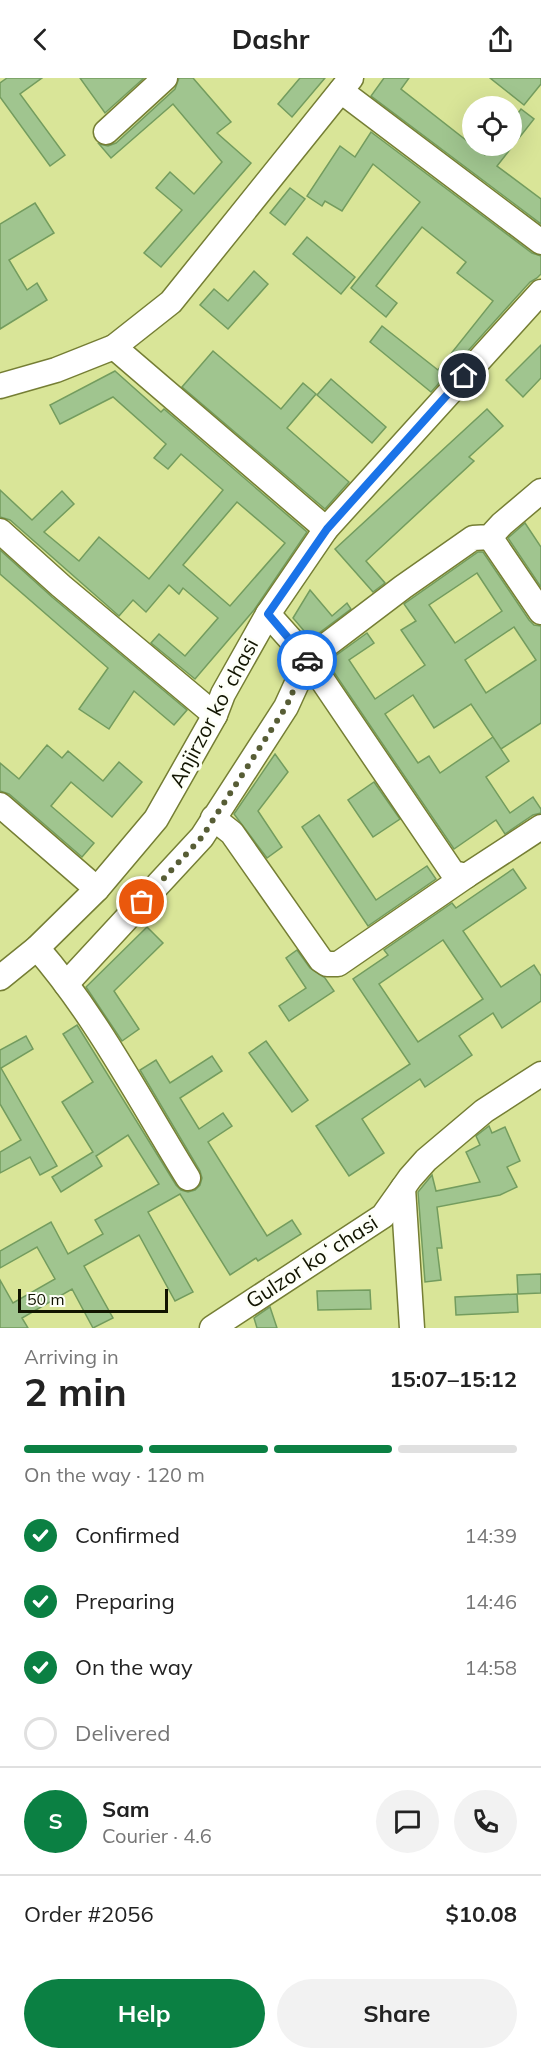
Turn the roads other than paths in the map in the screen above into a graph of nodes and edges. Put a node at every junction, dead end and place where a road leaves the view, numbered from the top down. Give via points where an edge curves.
1 (165, 78) edge
2 (346, 85) edge
3 (106, 132) dead end
4 (541, 242) edge
5 (541, 292) edge
6 (114, 347) junction
7 (0, 386) edge
8 (541, 491) edge
9 (327, 529) junction
10 (0, 531) edge
11 (490, 537) junction
12 (541, 612) edge
13 (268, 614) junction
14 (308, 659) junction
15 (215, 715) junction
16 (0, 805) edge
17 (213, 818) junction
18 (541, 826) edge
19 (466, 876) junction
20 (98, 889) junction
21 (37, 948) junction
22 (0, 978) edge
23 (66, 984) junction
24 (541, 1074) edge
25 (188, 1178) dead end
26 (403, 1188) junction
27 (212, 1328) edge
28 (412, 1328) edge

1 - 3 street
2 - 4 street
2 - 6 street via 171,303
5 - 9 street, Anjirzor koʻchasi
6 - 7 street
6 - 9 street
8 - 11 street
9 - 13 street, Anjirzor koʻchasi
10 - 15 street
11 - 12 street
11 - 14 street via 473,538
13 - 14 street
13 - 15 street, Anjirzor koʻchasi
14 - 17 street via 286,707
14 - 19 street via 453,873
15 - 20 street, Anjirzor koʻchasi via 156,819
16 - 20 street
17 - 19 street via 232,833 327,964 338,964
17 - 23 street via 202,837
18 - 19 street
20 - 21 street, Anjirzor koʻchasi
21 - 22 street, Anjirzor koʻchasi
21 - 23 street
23 - 25 street
24 - 26 street, Gulzor koʻchasi via 484,1111 426,1160
26 - 27 street, Gulzor koʻchasi via 383,1216
26 - 28 street, Gulzor koʻchasi

